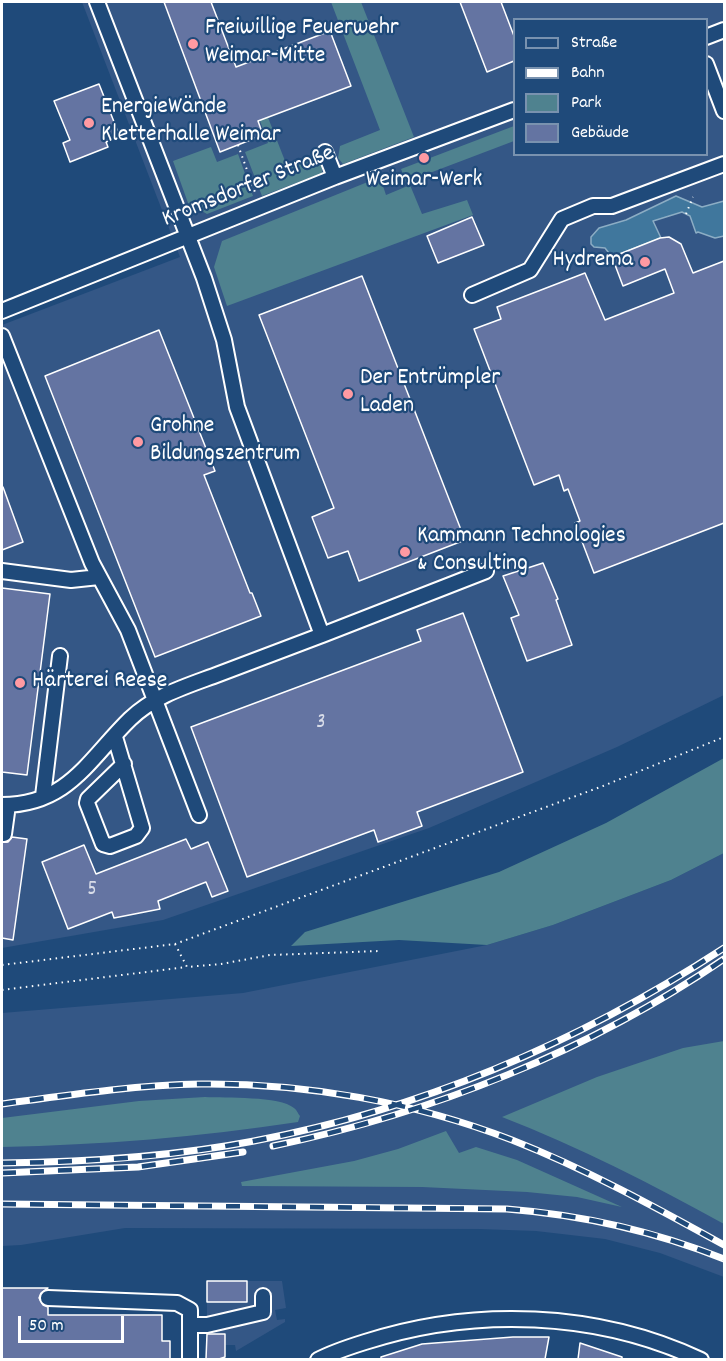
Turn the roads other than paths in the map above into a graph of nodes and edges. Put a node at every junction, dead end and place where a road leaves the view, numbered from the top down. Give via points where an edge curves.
1 (97, 2) edge
2 (724, 30) edge
3 (708, 36) edge
4 (708, 69) edge
5 (513, 110) edge
6 (724, 111) edge
7 (325, 152) dead end
8 (724, 164) edge
9 (335, 177) junction
10 (188, 238) junction
11 (472, 295) dead end
12 (2, 311) edge
13 (2, 336) edge
14 (2, 571) edge
15 (486, 571) dead end
16 (99, 577) junction
17 (322, 635) junction
18 (60, 657) dead end
19 (156, 698) junction
20 (115, 736) junction
21 (124, 764) junction
22 (43, 796) junction
23 (5, 805) edge
24 (199, 815) dead end
25 (4, 834) dead end
26 (263, 1296) dead end
27 (48, 1298) dead end
28 (190, 1324) junction
29 (190, 1359) edge
30 (318, 1359) edge
31 (701, 1359) edge

1 - 10 street
2 - 3 street
4 - 6 street
5 - 9 street, Kromsdorfer Straße
7 - 9 street
8 - 11 street via 612,206 593,206 562,219 530,270
9 - 10 street, Kromsdorfer Straße
10 - 12 street, Kromsdorfer Straße
10 - 17 street via 224,340 237,407
13 - 16 street
14 - 16 street via 71,580
15 - 17 street
16 - 19 street via 128,630
17 - 19 street
18 - 22 street
19 - 20 street
19 - 24 street
20 - 21 street
20 - 22 street via 85,770 60,790
21 - 21 street via 142,828 136,836 106,846 87,803
22 - 23 street
23 - 25 street
26 - 28 street via 263,1312 207,1325
27 - 28 street via 177,1303 190,1310
28 - 29 street
30 - 31 street via 390,1334 484,1319 525,1319 603,1328 639,1336

